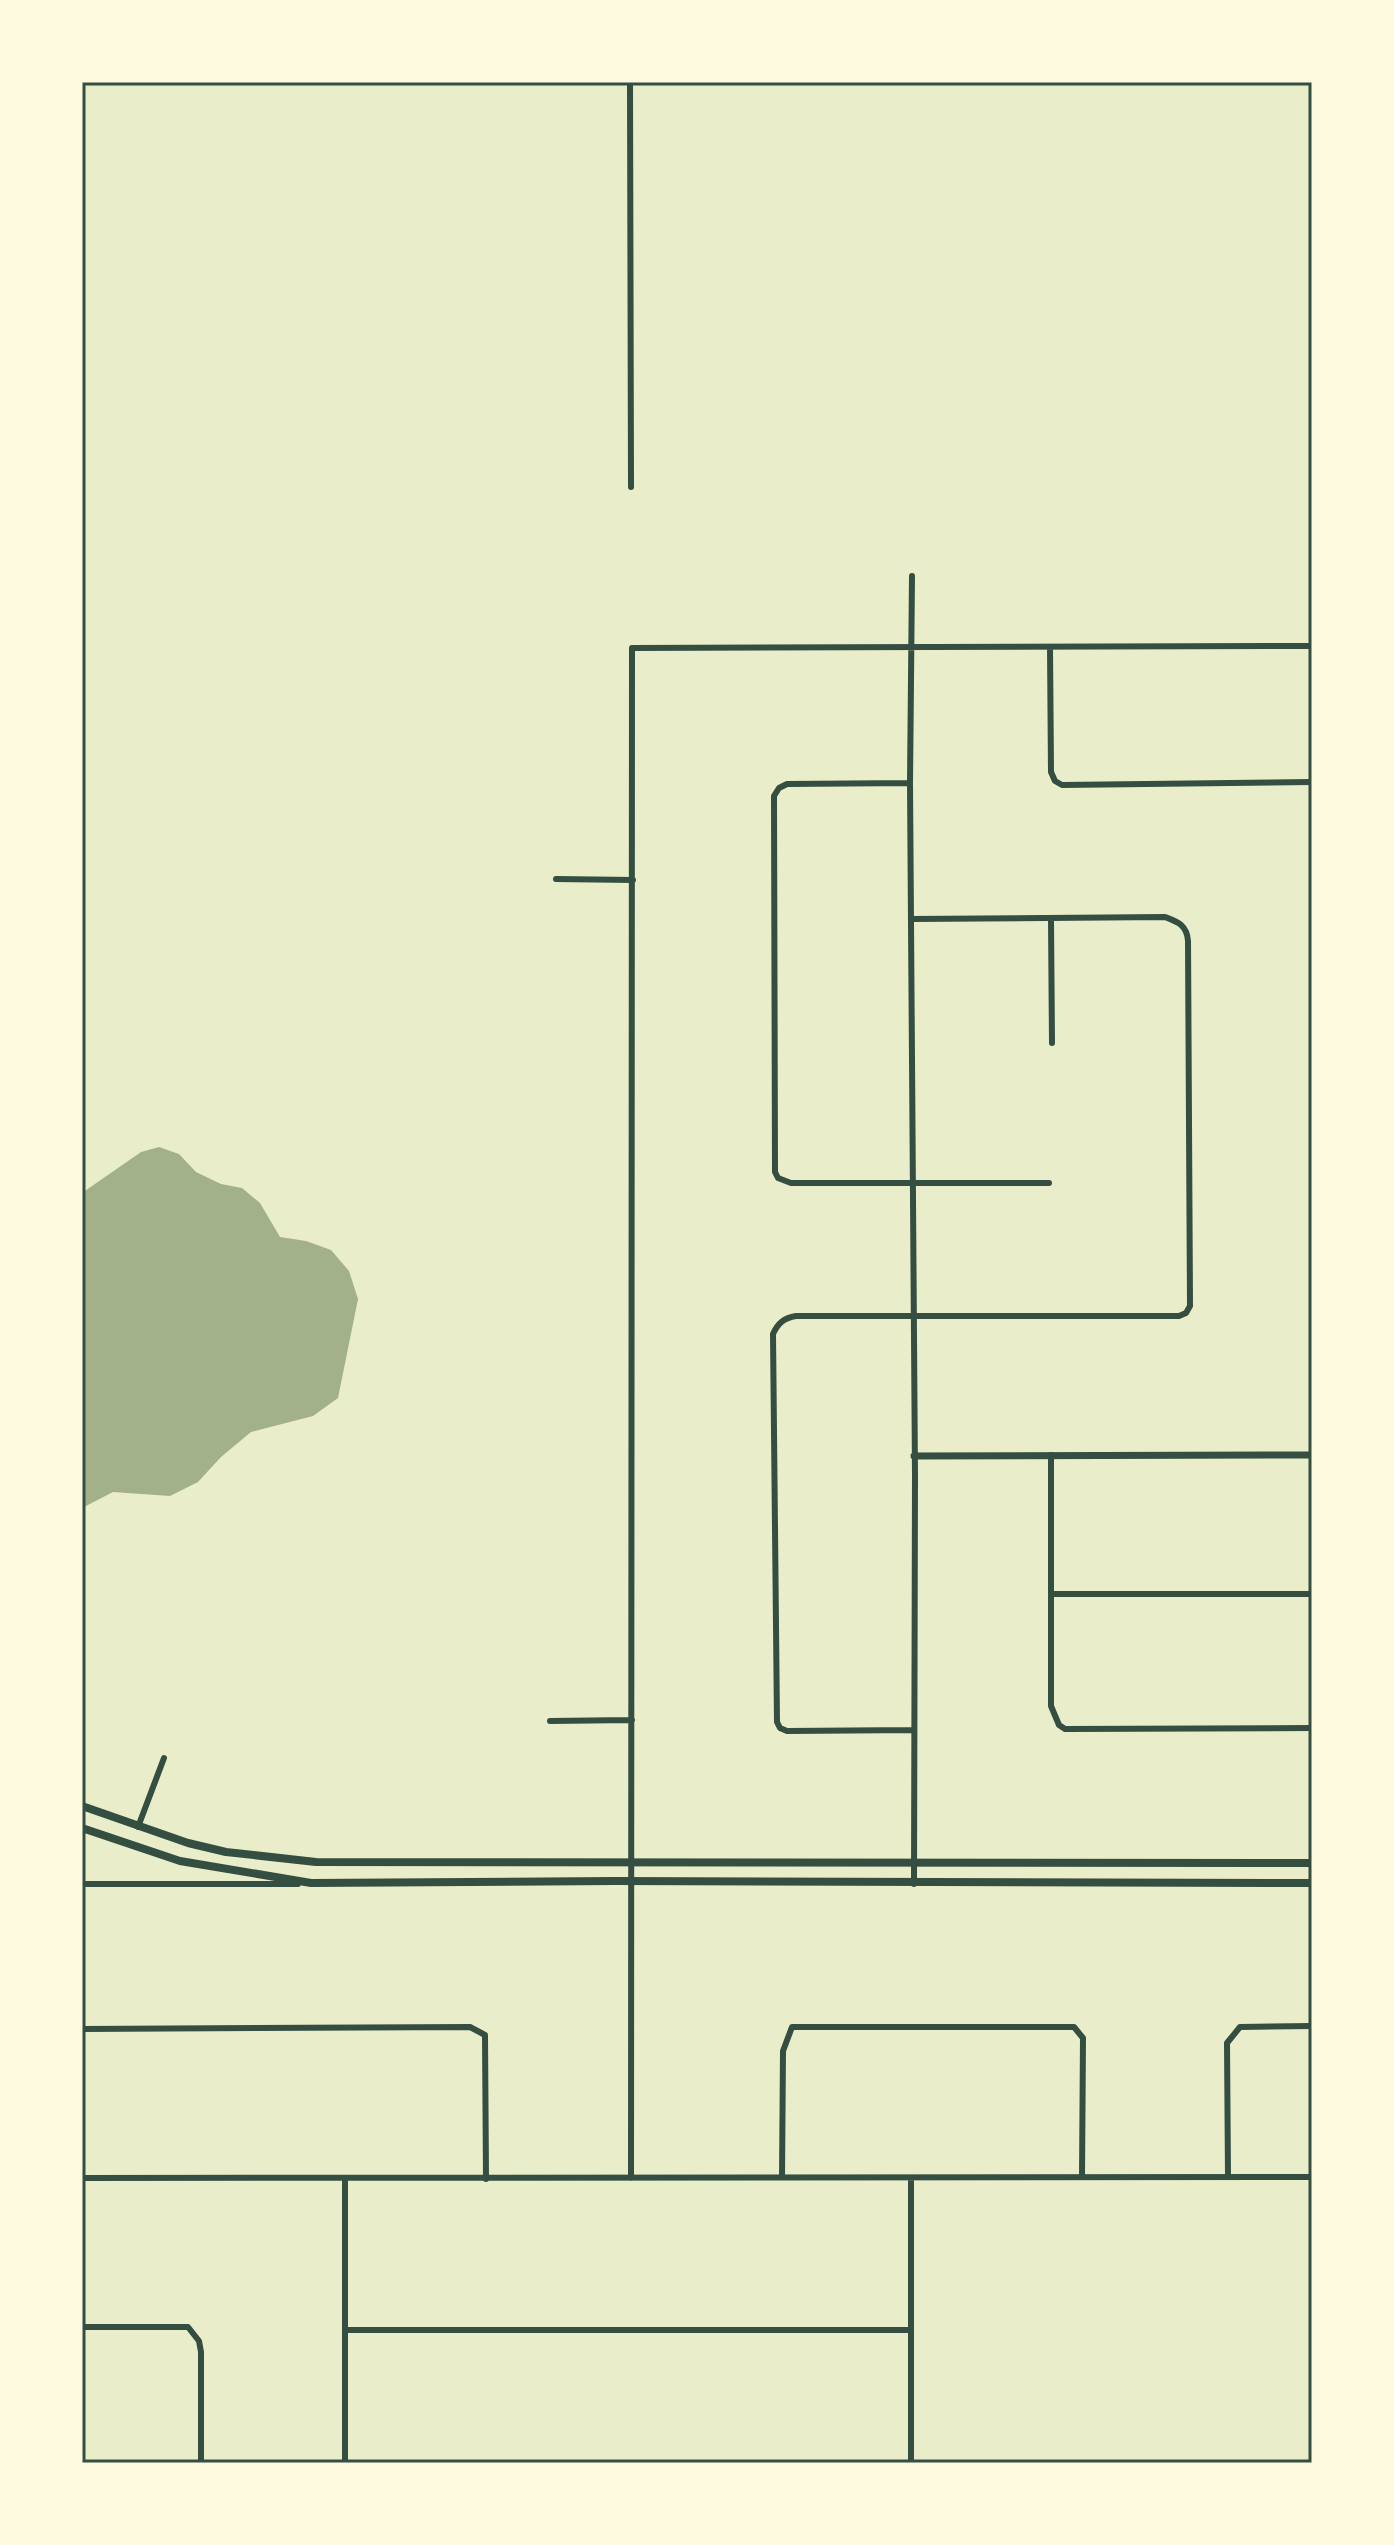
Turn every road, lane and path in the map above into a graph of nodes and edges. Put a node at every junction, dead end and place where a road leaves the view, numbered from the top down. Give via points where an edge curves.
1 (630, 82) edge
2 (631, 487) dead end
3 (912, 576) dead end
4 (1312, 646) edge
5 (911, 647) junction
6 (1050, 647) junction
7 (1312, 782) edge
8 (910, 783) junction
9 (556, 879) dead end
10 (633, 880) junction
11 (911, 919) junction
12 (1051, 920) junction
13 (1052, 1043) dead end
14 (913, 1183) junction
15 (1049, 1183) dead end
16 (912, 1316) junction
17 (1051, 1455) junction
18 (1312, 1455) edge
19 (914, 1456) junction
20 (1051, 1594) junction
21 (1312, 1594) edge
22 (632, 1720) junction
23 (550, 1721) dead end
24 (1312, 1728) edge
25 (914, 1730) junction
26 (164, 1758) dead end
27 (82, 1806) edge
28 (138, 1827) junction
29 (82, 1828) edge
30 (914, 1863) junction
31 (1312, 1863) edge
32 (632, 1864) junction
33 (632, 1881) junction
34 (311, 1883) junction
35 (1312, 1883) edge
36 (82, 1884) edge
37 (914, 1884) junction
38 (1312, 2026) edge
39 (82, 2029) edge
40 (1082, 2176) junction
41 (782, 2177) junction
42 (1228, 2177) junction
43 (1312, 2177) edge
44 (82, 2178) edge
45 (631, 2178) junction
46 (911, 2178) junction
47 (345, 2179) junction
48 (486, 2179) junction
49 (82, 2327) edge
50 (346, 2330) junction
51 (911, 2330) junction
52 (201, 2463) edge
53 (345, 2463) edge
54 (911, 2463) edge

1 - 2 street
3 - 5 street
4 - 6 street
5 - 6 street
5 - 8 street
5 - 10 street via 632,648
6 - 7 street via 1051,772 1062,785
8 - 11 street
8 - 14 street via 787,784 774,796 774,1165 778,1178 791,1183
9 - 10 street
10 - 22 street
11 - 12 street
11 - 14 street
12 - 13 street
12 - 16 street via 1165,917 1188,932 1190,1306 1179,1316
14 - 15 street
14 - 16 street
16 - 19 street
16 - 25 street via 796,1316 782,1321 773,1334 777,1722 787,1731
17 - 18 street
17 - 19 street
17 - 20 street
19 - 25 street
20 - 21 street
20 - 24 street via 1051,1706 1065,1729
22 - 23 street
22 - 32 street
25 - 30 street
26 - 28 street
27 - 28 main road
28 - 32 main road via 226,1852 288,1860
29 - 34 main road via 180,1861
30 - 31 main road
30 - 32 main road
30 - 37 street
32 - 33 street
33 - 34 main road
33 - 37 main road
33 - 45 street
34 - 36 street
35 - 37 main road
38 - 42 street via 1240,2027 1227,2043
39 - 48 street via 470,2027 485,2035
40 - 41 street via 1083,2038 1074,2027 839,2026 792,2027 783,2051
40 - 42 street
40 - 46 street
41 - 45 street
41 - 46 street
42 - 43 street
44 - 47 street
45 - 48 street
46 - 51 street
47 - 48 street
47 - 50 street
49 - 52 street via 188,2327 201,2352
50 - 51 street
50 - 53 street
51 - 54 street

